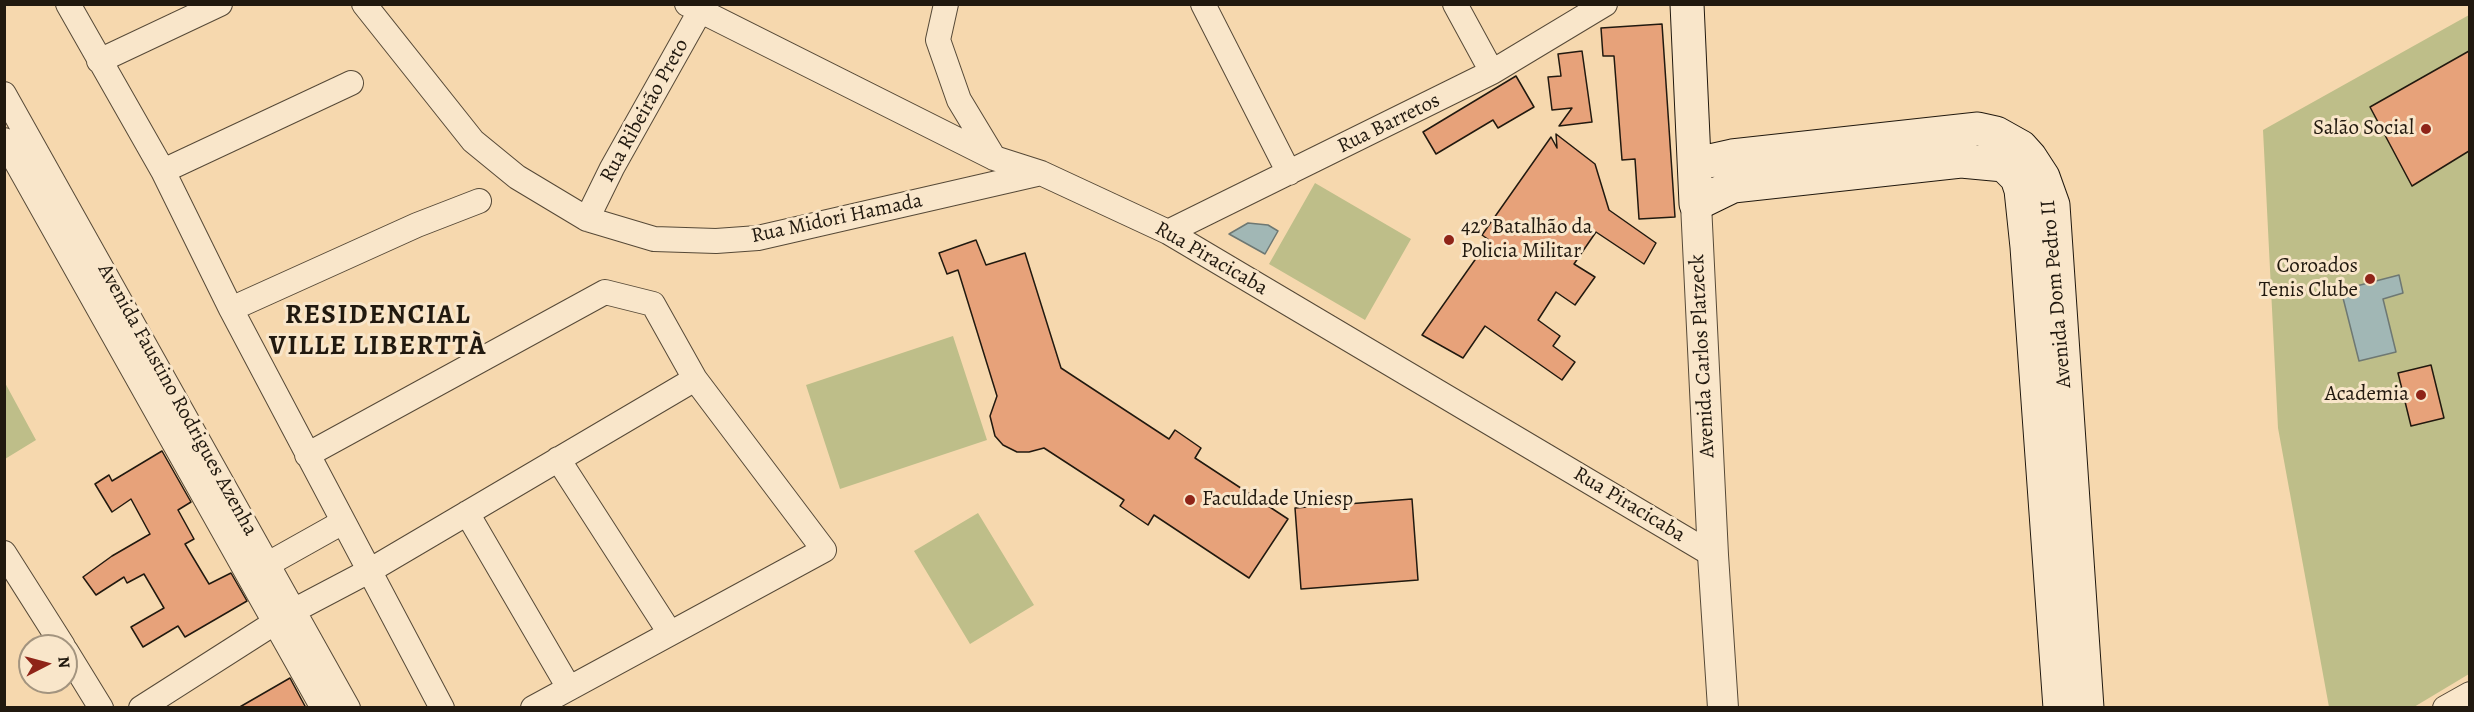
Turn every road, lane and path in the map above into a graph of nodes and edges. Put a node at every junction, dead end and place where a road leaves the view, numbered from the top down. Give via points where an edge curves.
1 (68, 4) edge
2 (220, 4) edge
3 (364, 4) edge
4 (946, 4) edge
5 (1203, 4) edge
6 (1455, 4) edge
7 (1605, 4) edge
8 (1687, 4) edge
9 (697, 7) edge
10 (99, 61) junction
11 (1492, 72) junction
12 (351, 83) dead end
13 (4, 94) edge
14 (4, 140) edge
15 (994, 158) junction
16 (1696, 164) junction
17 (34, 168) junction
18 (163, 171) junction
19 (1041, 173) junction
20 (1289, 173) junction
21 (479, 201) dead end
22 (1696, 204) junction
23 (587, 219) junction
24 (1168, 232) junction
25 (231, 309) junction
26 (152, 379) junction
27 (695, 379) junction
28 (307, 455) junction
29 (558, 459) junction
30 (467, 513) junction
31 (343, 522) junction
32 (4, 553) edge
33 (1713, 555) junction
34 (267, 564) junction
35 (369, 571) junction
36 (284, 617) junction
37 (670, 633) junction
38 (55, 634) edge
39 (78, 671) edge
40 (569, 688) junction
41 (2469, 694) edge
42 (101, 708) edge
43 (141, 708) edge
44 (323, 708) edge
45 (348, 708) edge
46 (442, 708) edge
47 (533, 708) edge
48 (1723, 708) edge
49 (2060, 708) edge
50 (2087, 708) edge
51 (2445, 708) edge

1 - 10 street
2 - 10 street
3 - 23 street, Rua Midori Hamada via 473,141 517,177
4 - 15 street via 938,40 959,100
5 - 20 street
6 - 11 street
7 - 11 street, Rua Barretos
8 - 16 main road, Avenida Carlos Platzeck
9 - 15 street, Rua Piracicaba
9 - 23 street, Rua Ribeirão Preto
10 - 18 street
11 - 20 street, Rua Barretos
12 - 18 street
13 - 17 street, Avenida Faustino Rodrigues Azenha
14 - 17 street, Avenida Faustino Rodrigues Azenha
15 - 19 street, Rua Piracicaba
16 - 22 main road, Avenida Carlos Platzeck
16 - 50 main road, Avenida Dom Pedro II via 1742,155 1978,129 1996,133 2030,157 2043,177 2053,205
17 - 26 street, Avenida Faustino Rodrigues Azenha
18 - 25 street
19 - 23 street, Rua Midori Hamada via 758,238 654,239
19 - 24 street, Rua Piracicaba
20 - 24 street, Rua Barretos
21 - 25 street
22 - 33 street, Avenida Carlos Platzeck
22 - 49 main road, Avenida Dom Pedro II via 1733,186 1792,179 1960,161 1997,163 2011,170 2021,190 2027,247
24 - 33 street, Rua Piracicaba
25 - 28 street
26 - 34 street, Avenida Faustino Rodrigues Azenha
26 - 36 street, Avenida Faustino Rodrigues Azenha
27 - 28 street via 653,304 605,292
27 - 29 street
27 - 37 street via 824,550
28 - 31 street
29 - 30 street
29 - 37 street
30 - 35 street
30 - 40 street
31 - 34 street
31 - 35 street
32 - 38 street
33 - 48 street, Avenida Carlos Platzeck
34 - 36 street, Avenida Faustino Rodrigues Azenha
35 - 36 street
35 - 46 street
36 - 43 street
36 - 44 street, Avenida Faustino Rodrigues Azenha
36 - 45 street, Avenida Faustino Rodrigues Azenha
37 - 40 street
39 - 42 street
40 - 47 street
41 - 51 street

